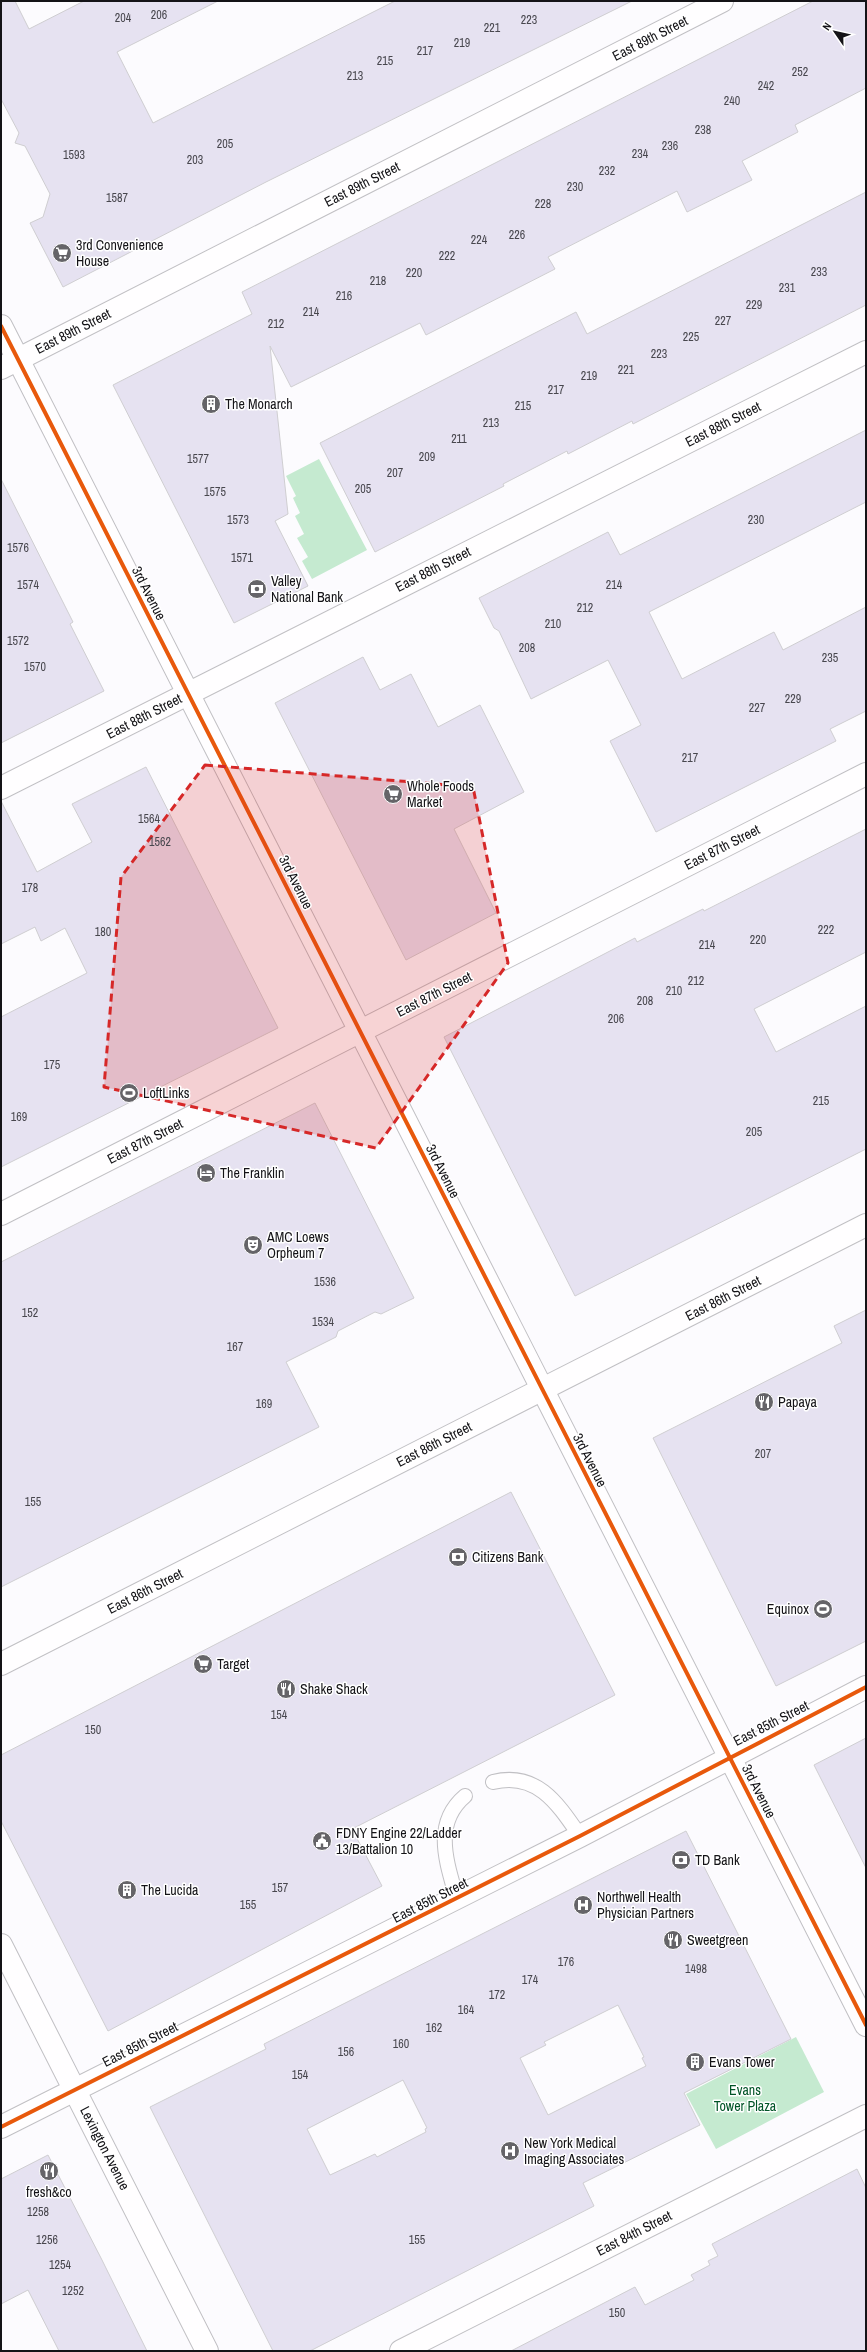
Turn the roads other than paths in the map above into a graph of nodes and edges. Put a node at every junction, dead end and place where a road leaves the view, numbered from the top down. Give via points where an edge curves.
1 (722, 1) edge
2 (1, 326) edge
3 (866, 352) edge
4 (9, 364) edge
5 (188, 693) junction
6 (866, 774) edge
7 (1, 788) edge
8 (360, 1031) junction
9 (1, 1214) edge
10 (866, 1225) edge
11 (542, 1389) junction
12 (1, 1664) edge
13 (866, 1688) edge
14 (730, 1757) junction
15 (493, 1782) dead end
16 (465, 1796) dead end
17 (580, 1836) junction
18 (456, 1899) junction
19 (1, 1945) edge
20 (866, 2025) edge
21 (75, 2089) junction
22 (866, 2116) edge
23 (1, 2127) edge
24 (208, 2351) edge
25 (401, 2351) edge

1 - 4 street, East 89th Street
2 - 4 street, 3rd Avenue
3 - 5 street, East 88th Street
4 - 5 street, 3rd Avenue
5 - 7 street, East 88th Street
5 - 8 street, 3rd Avenue
6 - 8 street, East 87th Street
8 - 9 street, East 87th Street
8 - 11 street, 3rd Avenue
10 - 11 street, East 86th Street
11 - 12 street, East 86th Street
11 - 14 street, 3rd Avenue
13 - 14 street, East 85th Street
14 - 17 street, East 85th Street
14 - 20 street, 3rd Avenue
15 - 17 lane via 519,1779 532,1784 555,1803
16 - 18 lane via 457,1802 444,1826 445,1858
17 - 18 street, East 85th Street
18 - 21 street, East 85th Street
19 - 21 street, Lexington Avenue
21 - 23 street, East 85th Street
21 - 24 street, Lexington Avenue
22 - 25 street, East 84th Street

